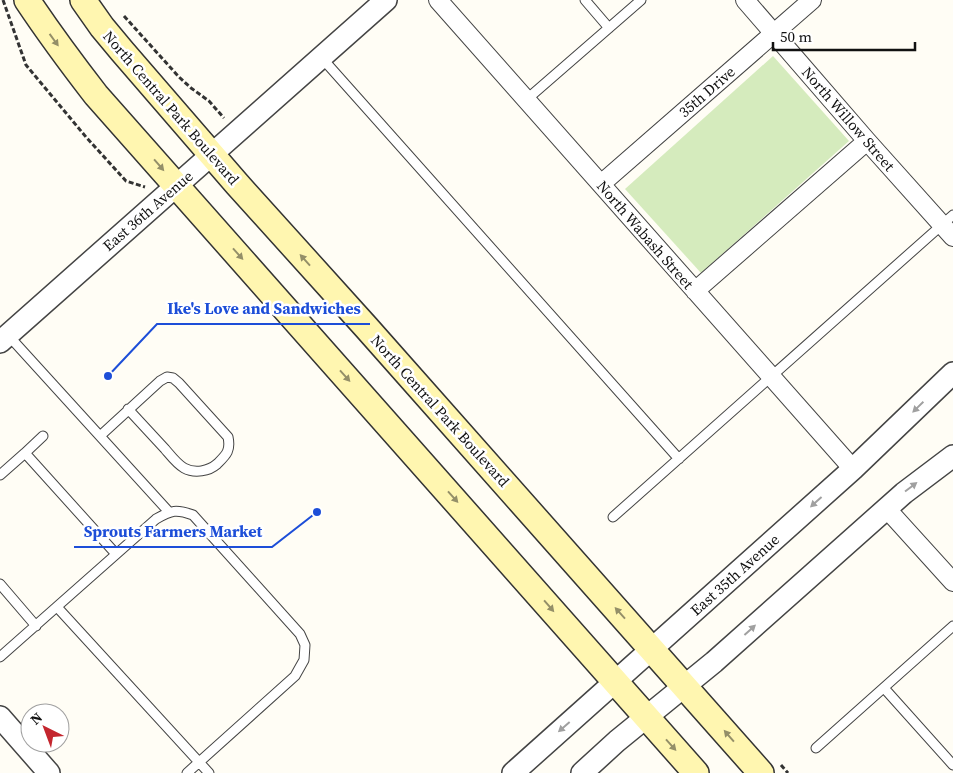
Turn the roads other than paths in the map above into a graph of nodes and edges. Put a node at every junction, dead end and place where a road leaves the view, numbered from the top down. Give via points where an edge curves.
1 (27, 0) edge
2 (83, 0) edge
3 (386, 0) edge
4 (438, 0) edge
5 (585, 0) edge
6 (641, 0) edge
7 (745, 0) edge
8 (812, 0) edge
9 (609, 28) junction
10 (774, 33) junction
11 (321, 57) junction
12 (526, 100) junction
13 (867, 141) junction
14 (212, 155) junction
15 (601, 184) junction
16 (177, 186) junction
17 (950, 225) edge
18 (695, 291) junction
19 (4, 338) edge
20 (953, 373) edge
21 (771, 377) junction
22 (128, 409) junction
23 (43, 436) dead end
24 (100, 436) junction
25 (25, 453) junction
26 (953, 456) edge
27 (679, 459) junction
28 (853, 470) junction
29 (0, 475) edge
30 (886, 508) junction
31 (169, 512) junction
32 (613, 516) dead end
33 (116, 554) junction
34 (953, 582) edge
35 (0, 584) edge
36 (57, 607) junction
37 (36, 626) junction
38 (953, 626) edge
39 (652, 650) junction
40 (0, 658) edge
41 (616, 682) junction
42 (685, 686) junction
43 (884, 688) junction
44 (0, 717) edge
45 (647, 717) junction
46 (816, 748) dead end
47 (199, 762) junction
48 (953, 765) edge
49 (49, 773) edge
50 (187, 773) edge
51 (209, 773) edge
52 (513, 773) edge
53 (582, 773) edge
54 (696, 773) edge
55 (761, 773) edge

1 -> 16 main road via 91,89
2 - 14 main road, North Central Park Boulevard via 102,27
3 - 11 street, East 36th Avenue
4 - 12 street, North Wabash Street
5 - 9 lane
6 - 9 lane
7 - 10 street, North Willow Street
8 - 10 street, 35th Drive
9 - 12 lane
10 - 13 street, North Willow Street
10 - 15 street, 35th Drive
11 - 14 street, East 36th Avenue
11 - 27 lane
12 - 15 street, North Wabash Street
13 - 17 street, North Willow Street
13 - 18 street
14 - 16 street, East 36th Avenue
39 -> 14 main road, North Central Park Boulevard
15 - 18 street, North Wabash Street
16 - 19 street, East 36th Avenue
16 -> 41 main road
17 - 21 lane
18 - 21 street, North Wabash Street
19 - 24 lane
20 -> 28 street, East 35th Avenue
21 - 27 lane
21 - 28 street, North Wabash Street
22 - 22 lane via 160,381 174,378 228,438 228,451 212,468 199,471 185,469
22 - 24 lane
23 - 25 lane
24 - 31 lane
25 - 29 lane
25 - 33 lane
30 -> 26 street
27 - 32 lane
28 -> 39 street, East 35th Avenue
30 - 34 street
42 -> 30 street
31 - 33 lane via 156,519
31 - 47 lane via 193,515 300,634 305,645 304,660 295,676
33 - 36 lane
35 - 37 lane
36 - 37 lane
36 - 47 lane
37 - 40 lane
38 - 43 lane
39 - 41 street, East 35th Avenue
39 - 42 main road, North Central Park Boulevard
41 - 45 main road
41 -> 52 street, East 35th Avenue
42 - 45 street
55 -> 42 main road, North Central Park Boulevard
43 - 46 lane
43 - 48 lane
44 - 49 street
45 - 53 street
45 -> 54 main road
47 - 50 lane
47 - 51 lane

